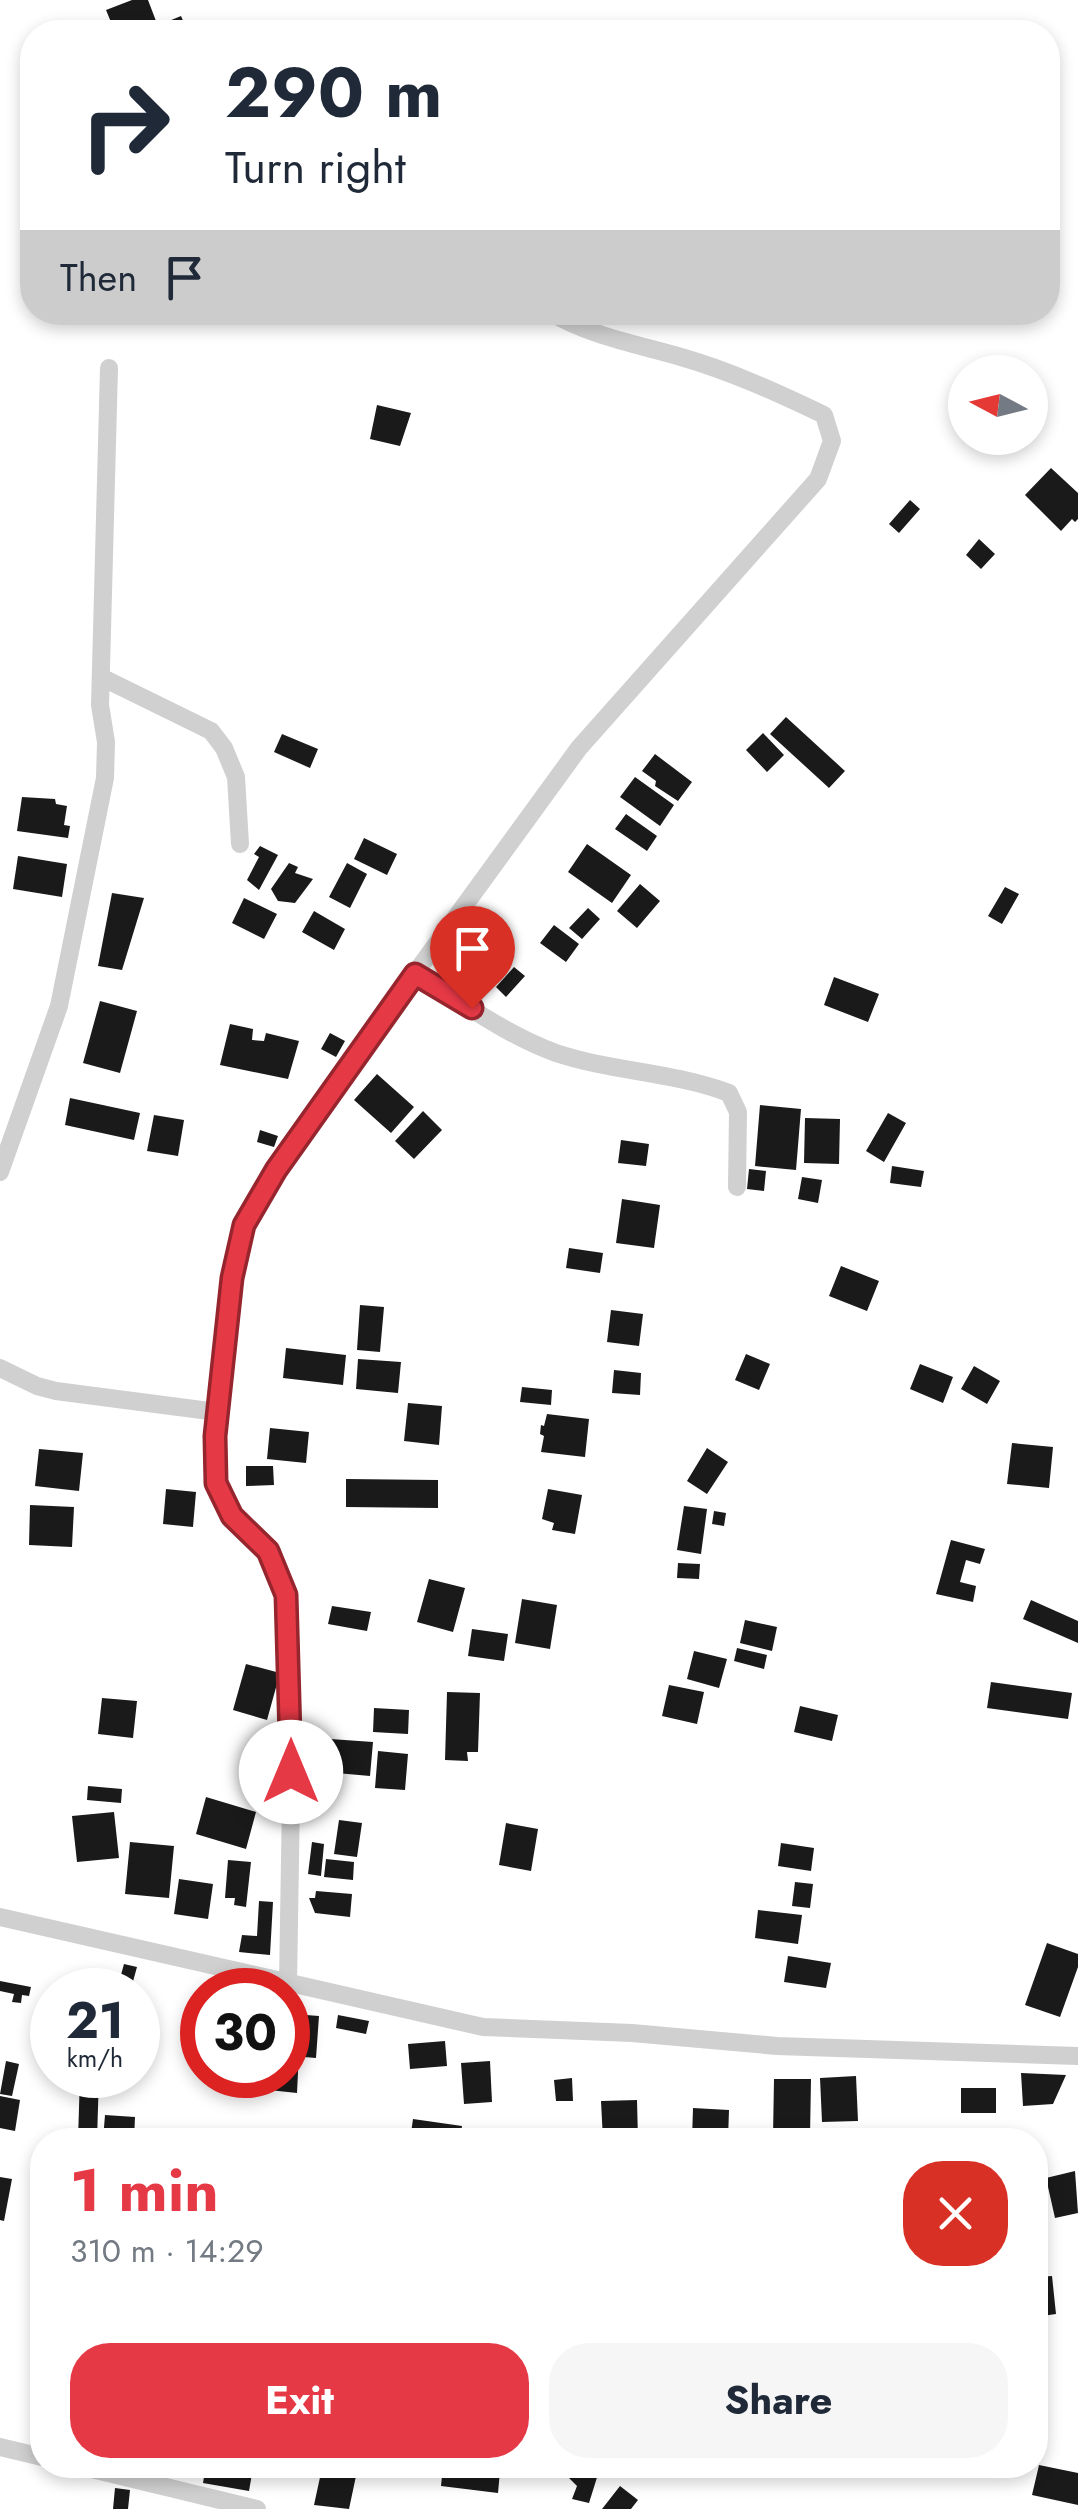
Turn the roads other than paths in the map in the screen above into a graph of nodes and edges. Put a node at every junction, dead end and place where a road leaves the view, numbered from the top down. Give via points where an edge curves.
1 (576, 325) edge
2 (109, 368) dead end
3 (100, 677) junction
4 (240, 844) dead end
5 (415, 974) junction
6 (0, 1172) edge
7 (738, 1187) dead end
8 (0, 1368) edge
9 (218, 1412) junction
10 (0, 1917) edge
11 (219, 1968) edge
12 (288, 1968) edge
13 (310, 1989) edge
14 (1078, 2056) edge
15 (0, 2447) edge
16 (30, 2454) edge
17 (129, 2478) edge
18 (257, 2509) edge

1 - 5 street via 783,395 824,414 832,441 818,479 579,748
2 - 3 street
3 - 4 street via 211,731 236,777
3 - 6 street via 106,778 77,930 59,1006
5 - 7 street via 555,1052 729,1094 738,1112
5 - 9 street via 244,1225
8 - 9 street via 56,1391
9 - 12 street via 216,1483 232,1516 268,1551 286,1595 292,1737
10 - 11 street
13 - 14 street via 484,2027
15 - 16 street
17 - 18 street

